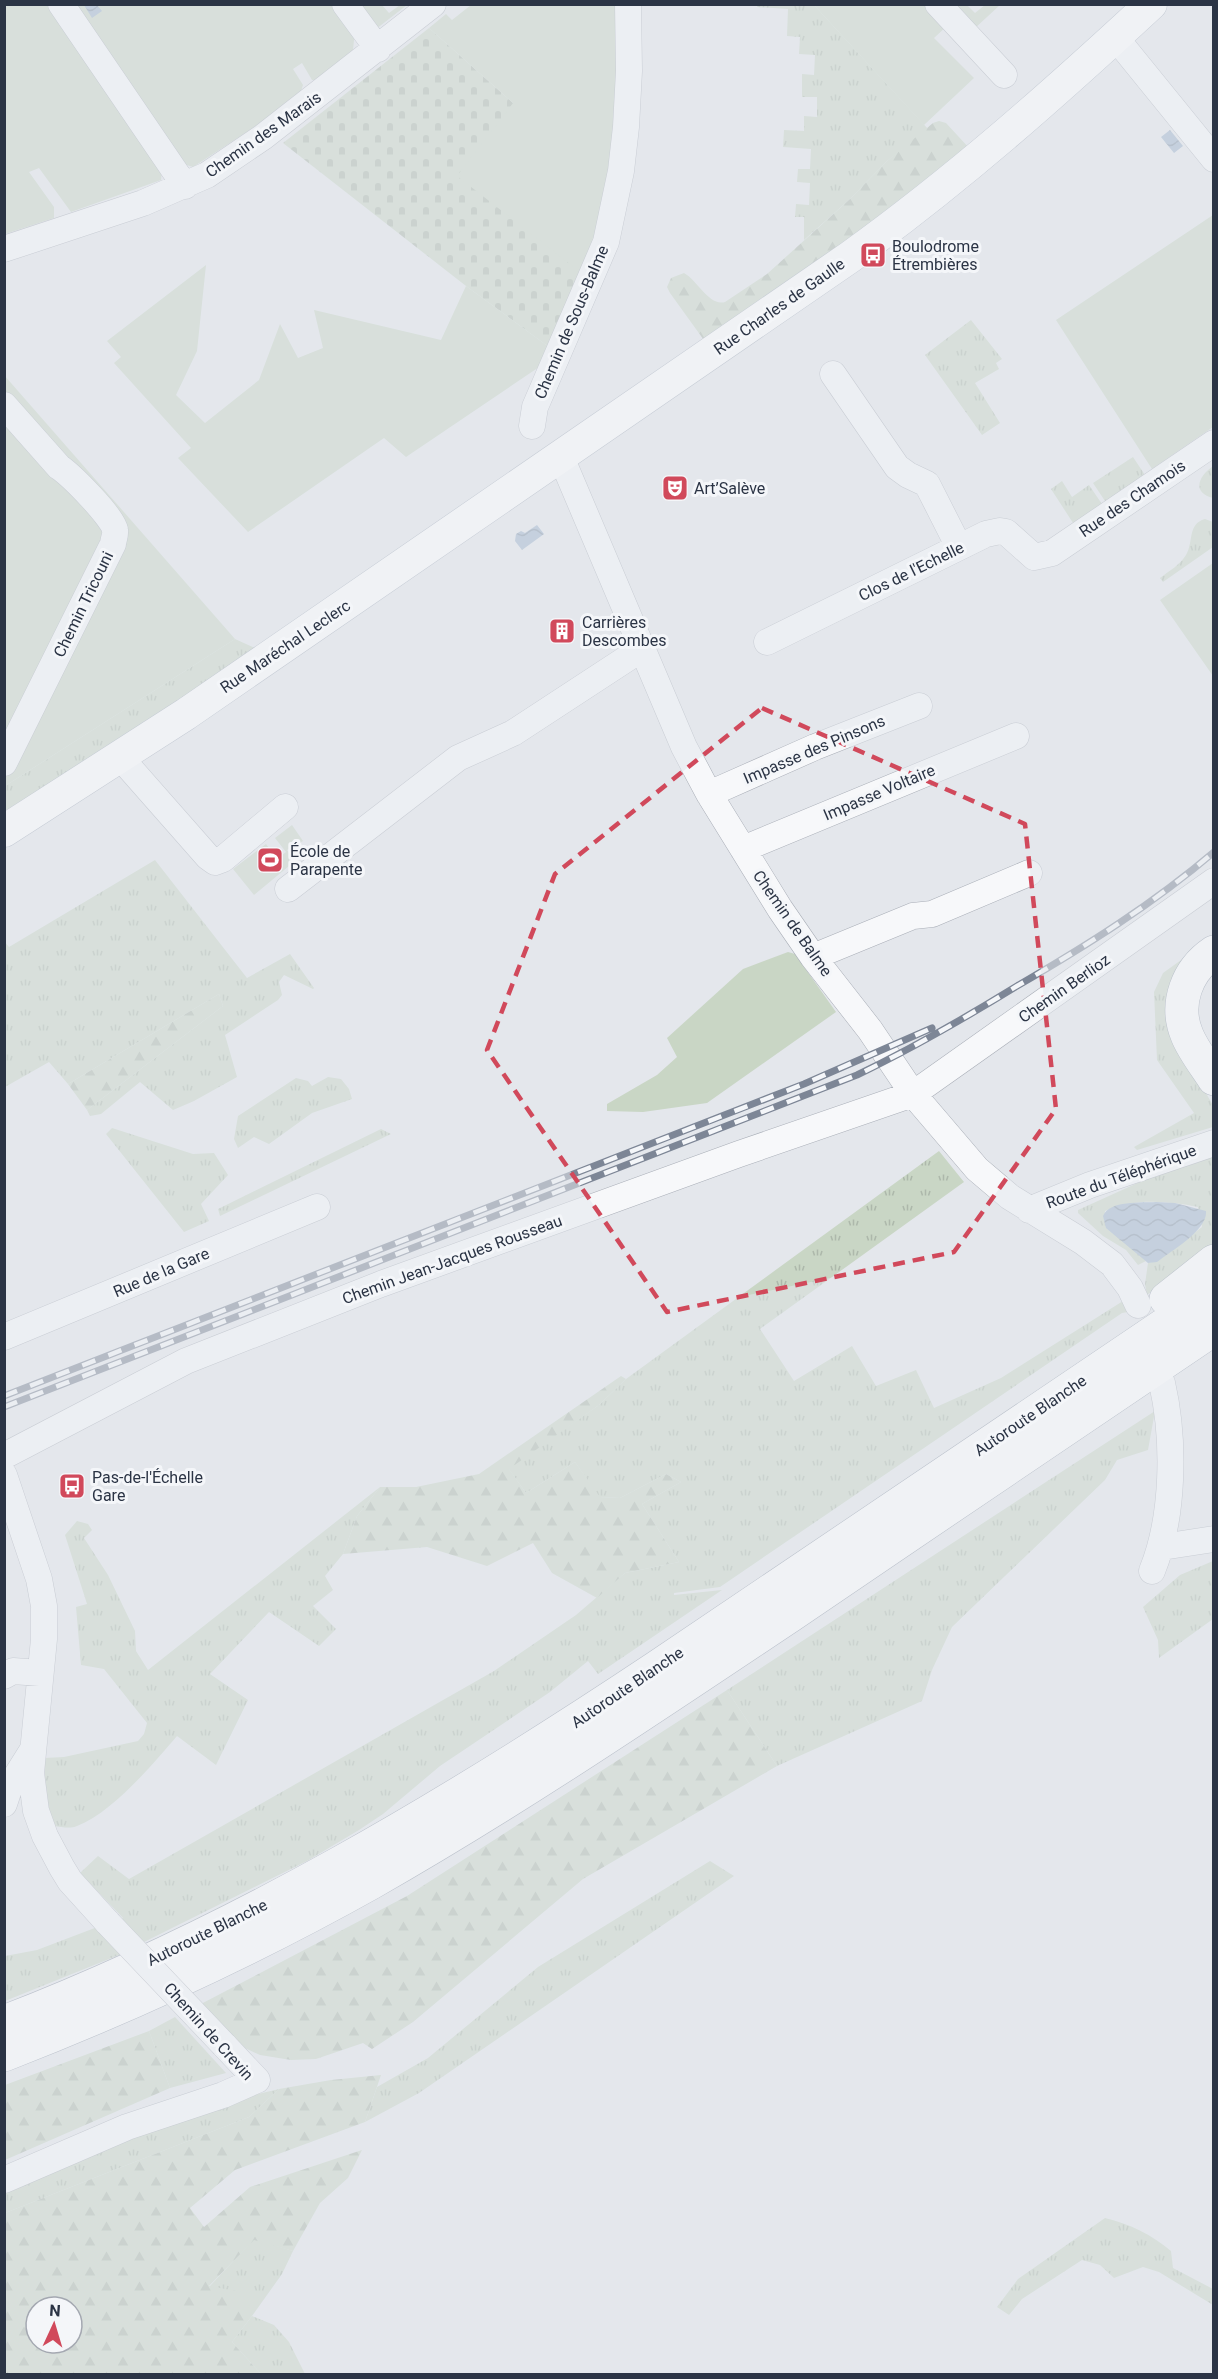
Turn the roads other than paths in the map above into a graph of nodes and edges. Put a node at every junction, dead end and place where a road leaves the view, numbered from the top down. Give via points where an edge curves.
1 (61, 4) edge
2 (345, 4) edge
3 (433, 4) edge
4 (628, 4) edge
5 (938, 4) edge
6 (1151, 4) edge
7 (1115, 38) junction
8 (378, 49) junction
9 (1004, 75) dead end
10 (1214, 159) edge
11 (185, 186) junction
12 (4, 249) edge
13 (833, 374) dead end
14 (4, 405) edge
15 (532, 426) dead end
16 (1214, 443) edge
17 (561, 457) junction
18 (959, 547) junction
19 (1052, 553) joint
20 (767, 642) dead end
21 (643, 648) junction
22 (919, 706) dead end
23 (1016, 736) dead end
24 (120, 757) junction
25 (4, 763) edge
26 (710, 794) junction
27 (285, 807) dead end
28 (4, 831) edge
29 (743, 849) junction
30 (1029, 873) dead end
31 (1214, 881) edge
32 (288, 889) dead end
33 (1214, 952) edge
34 (813, 957) junction
35 (1214, 978) edge
36 (1214, 1047) edge
37 (1214, 1079) edge
38 (913, 1094) junction
39 (1214, 1143) edge
40 (317, 1207) dead end
41 (1029, 1210) junction
42 (1214, 1261) edge
43 (1214, 1291) edge
44 (1138, 1305) dead end
45 (1214, 1329) edge
46 (4, 1338) edge
47 (1162, 1383) dead end
48 (982, 1448) junction
49 (4, 1456) edge
50 (4, 1475) edge
51 (1214, 1539) edge
52 (1162, 1547) junction
53 (1152, 1571) dead end
54 (40, 1672) junction
55 (4, 1676) edge
56 (33, 1751) junction
57 (4, 1804) edge
58 (4, 2022) edge
59 (4, 2055) edge
60 (4, 2180) edge

1 - 11 street
2 - 8 street
3 - 8 street, Chemin des Marais
4 - 15 street, Chemin de Sous-Balme via 626,127 606,242 536,407
5 - 9 street
6 - 7 main road, Rue Charles de Gaulle
7 - 10 street
7 - 17 main road, Rue Charles de Gaulle via 1045,102 893,226
8 - 11 street, Chemin des Marais via 243,152
11 - 12 street, Chemin des Marais
13 - 18 street via 897,467 927,484
14 - 25 street, Chemin Tricouni via 110,519 116,531
16 - 19 street, Rue des Chamois
17 - 21 street, Chemin de Balme
17 - 24 main road, Rue Maréchal Leclerc
18 - 19 street, Clos de l'Echelle via 1000,531 1012,536 1034,558
18 - 20 street, Clos de l'Echelle
21 - 26 street, Chemin de Balme via 684,747
21 - 32 street via 513,733 458,758
22 - 26 street, Impasse des Pinsons
23 - 29 street, Impasse Voltaire
24 - 27 street via 215,862 223,860
24 - 28 main road, Rue Maréchal Leclerc
26 - 29 street, Chemin de Balme
29 - 34 street, Chemin de Balme
30 - 34 street via 932,914 913,916
31 - 38 street, Chemin Berlioz
33 - 37 highway via 1191,974 1182,1009 1186,1034
34 - 38 street, Chemin de Balme via 870,1030
35 - 36 highway via 1204,993 1202,1013 1206,1034
38 - 41 street, Chemin de Balme via 977,1169
38 - 49 street, Chemin Jean-Jacques Rousseau via 381,1284 186,1361
39 - 41 street, Route du Téléphérique
40 - 46 street, Rue de la Gare
41 - 44 street, Chemin de Balme via 1112,1264
42 - 48 highway
43 - 48 highway, Autoroute Blanche
45 - 59 highway, Autoroute Blanche via 674,1694 459,1831 370,1883 187,1977
47 - 52 street via 1169,1428 1169,1485
48 - 58 highway, Autoroute Blanche via 570,1725 387,1837 177,1949
50 - 54 street, Chemin de Crevin via 43,1595
51 - 52 street
52 - 53 street
54 - 55 street via 13,1671
54 - 56 street, Chemin de Crevin
56 - 57 street via 10,1786
56 - 60 street, Chemin de Crevin, bridge via 36,1811 70,1881 257,2080 127,2127

